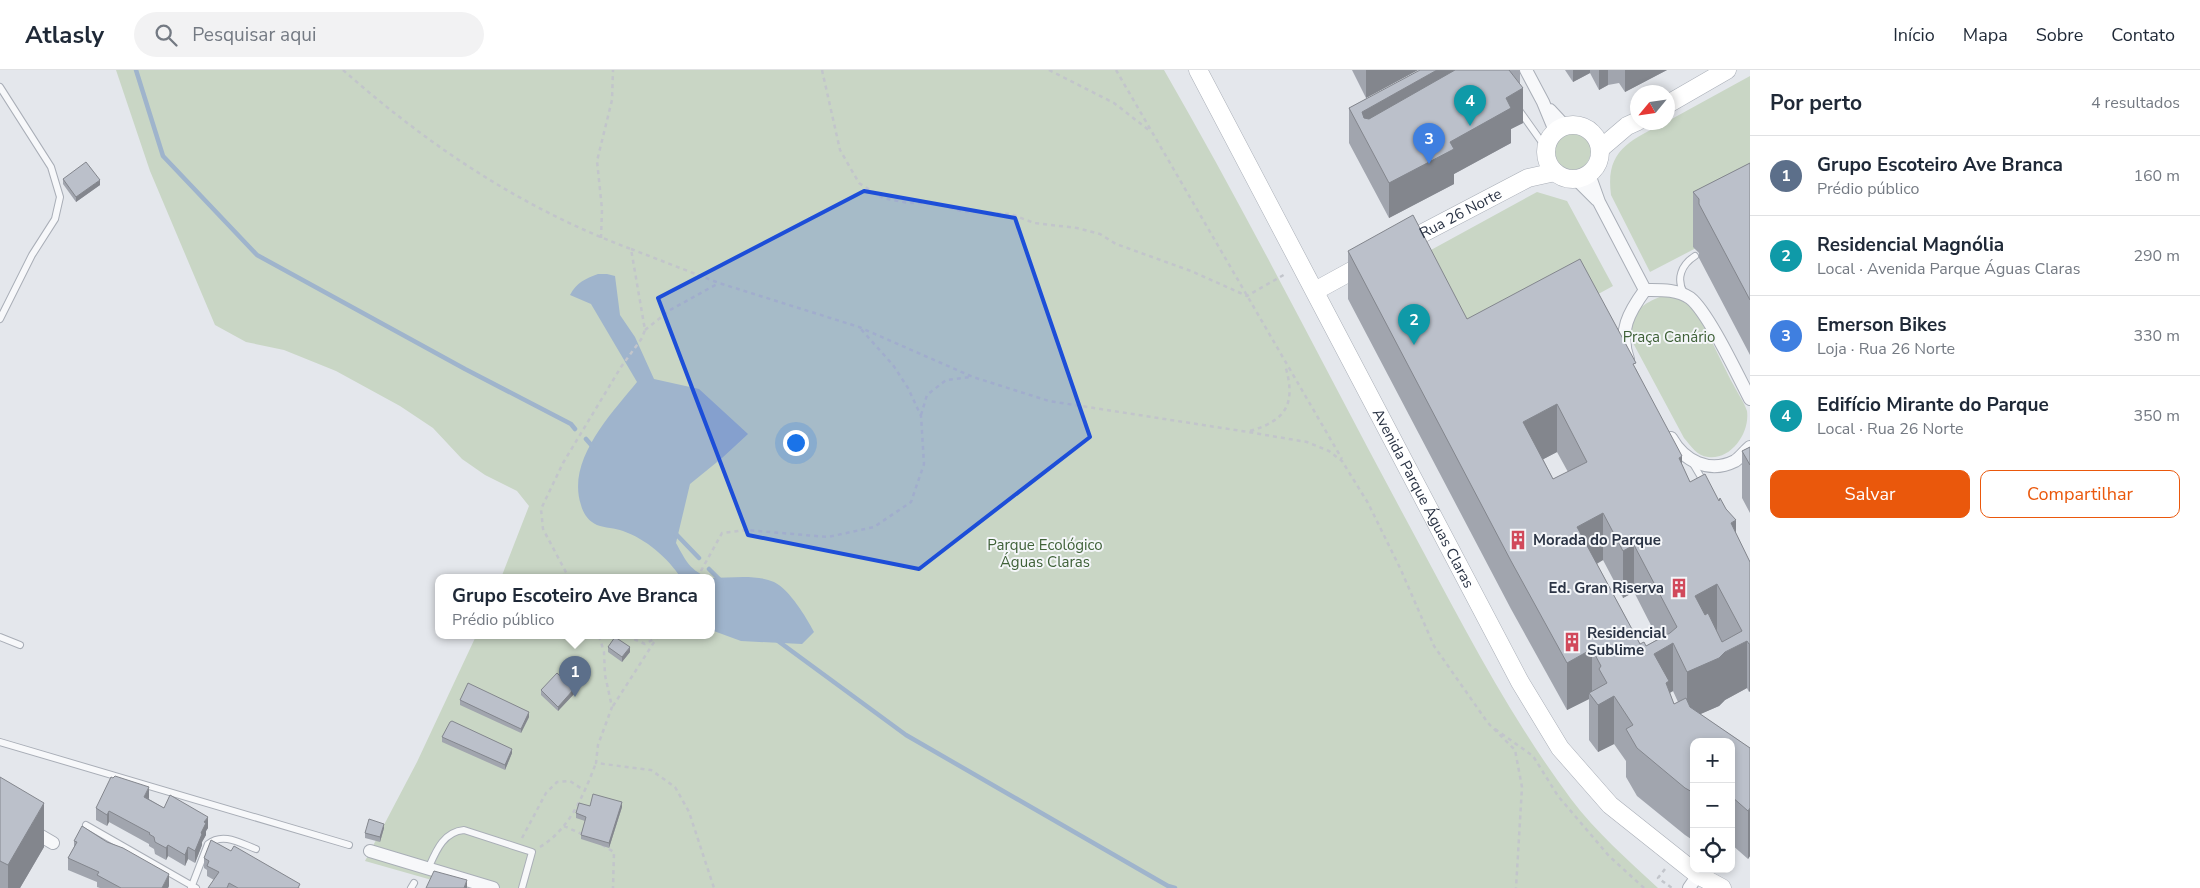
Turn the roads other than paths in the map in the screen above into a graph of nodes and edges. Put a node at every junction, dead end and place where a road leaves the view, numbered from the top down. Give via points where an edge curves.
1 (1198, 70) edge
2 (1526, 70) edge
3 (1727, 70) edge
4 (0, 87) edge
5 (1675, 100) edge
6 (1514, 104) edge
7 (1630, 124) edge
8 (1560, 128) junction
9 (1597, 141) junction
10 (1549, 159) junction
11 (1582, 176) junction
12 (1695, 256) dead end
13 (1645, 290) junction
14 (1315, 291) junction
15 (1685, 296) junction
16 (0, 319) edge
17 (1635, 374) edge
18 (1750, 399) edge
19 (1663, 424) edge
20 (1750, 447) edge
21 (1690, 459) junction
22 (1709, 491) edge
23 (0, 637) edge
24 (20, 644) dead end
25 (0, 742) edge
26 (0, 812) edge
27 (86, 825) dead end
28 (53, 842) dead end
29 (349, 844) dead end
30 (256, 849) dead end
31 (370, 851) dead end
32 (428, 869) junction
33 (1706, 884) edge
34 (192, 887) edge
35 (493, 888) edge
36 (522, 888) edge

1 - 14 street, Avenida Parque Águas Claras
2 - 8 street
3 - 5 street
4 - 16 lane via 51,167 60,197 56,219 32,255
6 - 10 lane
7 - 9 street
8 - 9 street via 1575,124 1585,127
8 - 10 street via 1549,138
9 - 11 street via 1598,163
10 - 11 street via 1561,176
10 - 14 street, Rua 26 Norte via 1528,178
11 - 13 street
12 - 15 lane via 1689,260 1679,281
13 - 15 street via 1674,291
13 - 17 street via 1632,308 1623,333 1627,356
14 - 33 street, Avenida Parque Águas Claras via 1520,682 1560,748 1610,805
15 - 18 street via 1706,318
19 - 21 street via 1677,449
20 - 21 street via 1735,461 1716,466 1696,464
21 - 22 lane
23 - 24 lane
25 - 29 lane
26 - 28 street
27 - 34 lane
30 - 34 lane via 229,839 214,840 208,844
31 - 32 street
32 - 35 street
32 - 36 lane via 440,843 456,831 464,830 532,852

